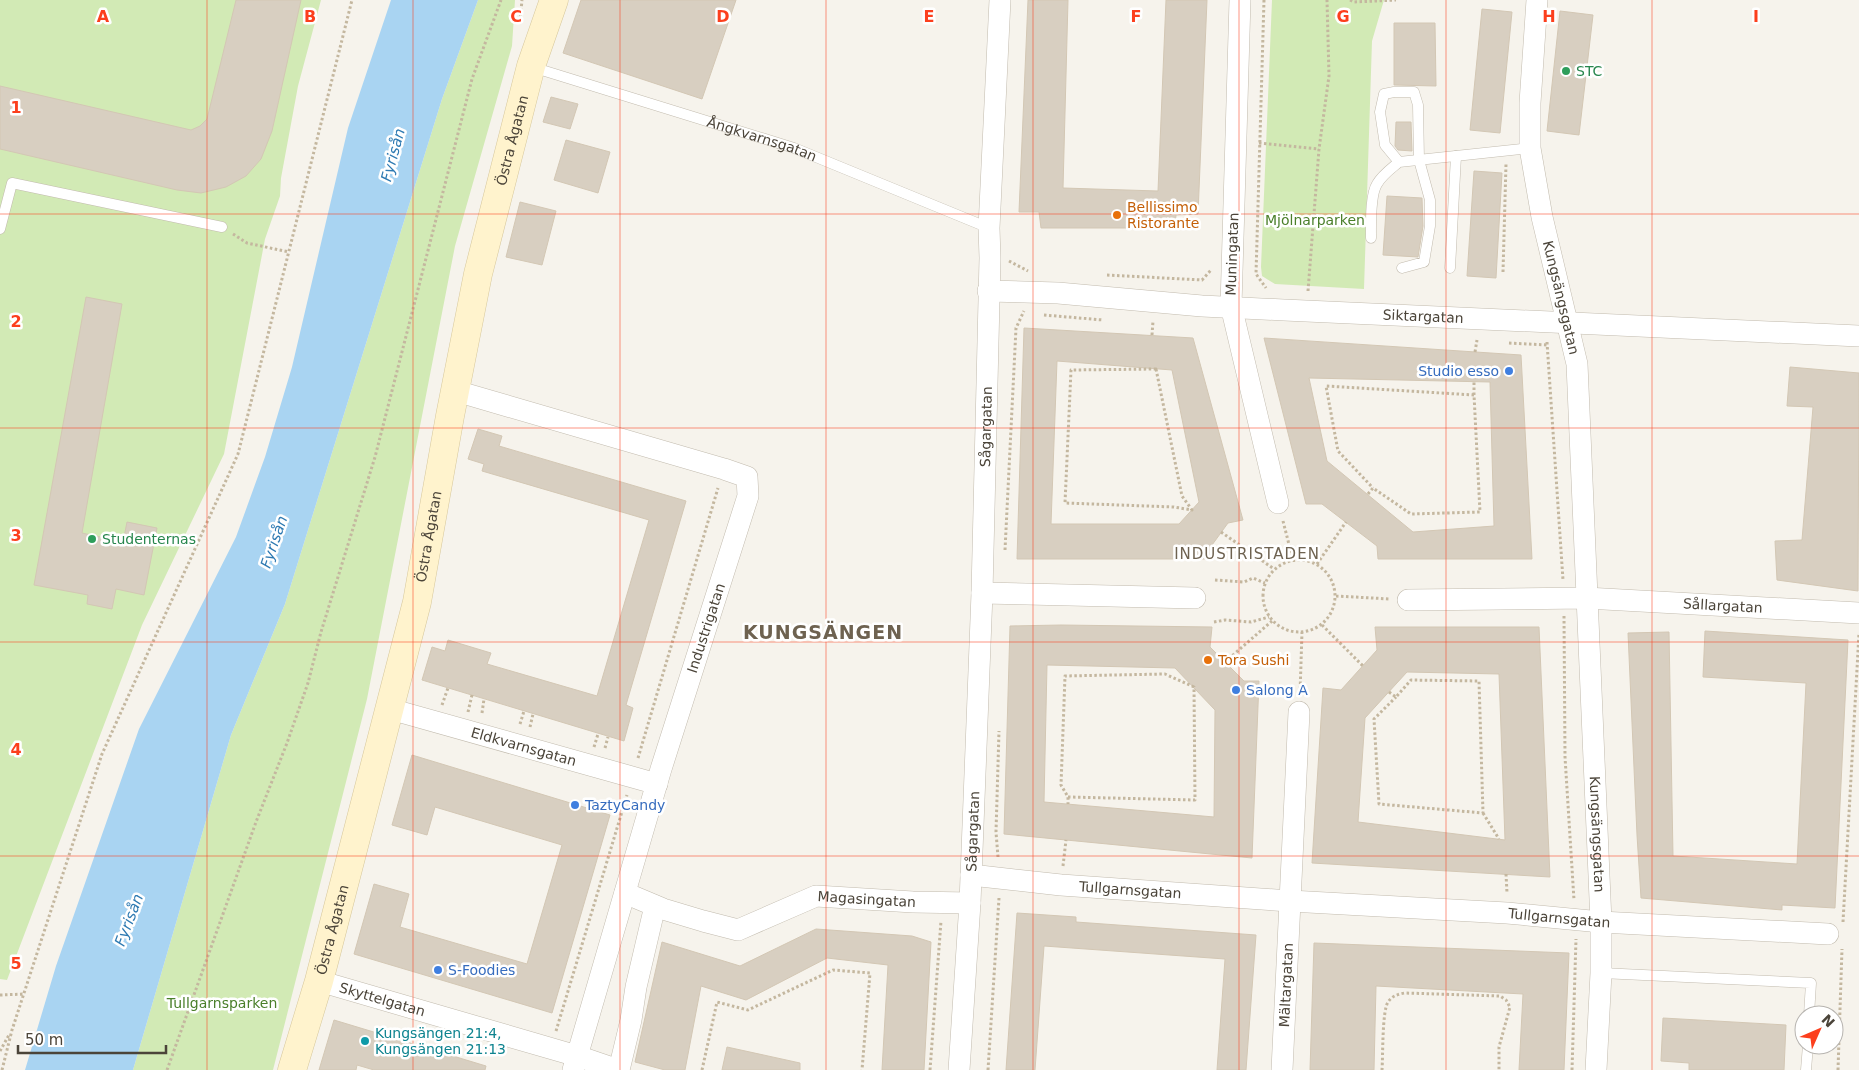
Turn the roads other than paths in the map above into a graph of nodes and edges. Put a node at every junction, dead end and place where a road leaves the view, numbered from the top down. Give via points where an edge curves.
1 (554, 0) edge
2 (1000, 0) edge
3 (1240, 0) edge
4 (1537, 0) edge
5 (531, 66) junction
6 (1530, 148) junction
7 (1456, 156) junction
8 (1419, 160) junction
9 (1399, 162) junction
10 (222, 227) road end
11 (989, 228) junction
12 (0, 230) edge
13 (1371, 238) dead end
14 (1402, 268) dead end
15 (1450, 268) dead end
16 (988, 291) junction
17 (1231, 306) junction
18 (1557, 321) junction
19 (1859, 336) edge
20 (456, 391) junction
21 (1278, 503) road end
22 (982, 593) junction
23 (1195, 598) dead end
24 (1586, 598) junction
25 (1408, 600) road end
26 (1859, 613) edge
27 (390, 709) junction
28 (1299, 712) road end
29 (657, 784) junction
30 (971, 876) junction
31 (625, 893) junction
32 (1290, 901) junction
33 (970, 903) junction
34 (655, 906) junction
35 (1601, 922) junction
36 (1838, 934) road end
37 (1601, 973) junction
38 (320, 980) junction
39 (1810, 1005) edge
40 (1807, 1055) edge
41 (575, 1063) edge
42 (292, 1070) edge
43 (619, 1070) edge
44 (959, 1070) edge
45 (1282, 1070) edge
46 (1596, 1070) edge
47 (1806, 1070) edge

1 - 5 street, Östra Ågatan
2 - 11 street
3 - 17 street, Muningatan
4 - 6 street, Kungsängsgatan
5 - 11 lane, Ångkvarnsgatan via 794,148
5 - 20 street, Östra Ågatan via 478,274
6 - 7 lane
6 - 18 street, Kungsängsgatan
7 - 8 lane
7 - 15 lane
8 - 9 lane
8 - 9 lane via 1418,105 1414,92 1394,92 1384,94 1380,112 1385,145
8 - 14 lane via 1430,200 1427,249 1424,262
9 - 13 lane via 1376,184
10 - 12 lane via 12,183
11 - 16 street
16 - 17 street, Siktargatan
16 - 22 street, Sågargatan
17 - 18 street, Siktargatan
17 - 21 street, Muningatan
18 - 19 street, Siktargatan
18 - 24 street, Kungsängsgatan via 1576,364
20 - 27 street, Östra Ågatan via 417,602
20 - 29 street, Industrigatan via 747,477 748,496
22 - 23 street
22 - 30 street, Sågargatan
24 - 25 street
24 - 26 street, Sållargatan
24 - 35 street, Kungsängsgatan
27 - 29 street, Eldkvarnsgatan
27 - 38 street, Östra Ågatan
28 - 32 street
29 - 31 street, Industrigatan
30 - 32 street, Tullgarnsgatan
30 - 33 street, Sågargatan
31 - 34 street, Magasingatan
31 - 41 street, Industrigatan
32 - 35 street, Tullgarnsgatan via 1497,912
32 - 45 street, Mältargatan
33 - 34 street, Magasingatan via 816,896 738,930
33 - 44 street, Sågargatan
34 - 43 street, Skyttelgatan
35 - 36 street, Tullgarnsgatan
35 - 37 street, Kungsängsgatan
37 - 39 lane via 1811,983
37 - 46 street, Kungsängsgatan
38 - 41 street, Skyttelgatan
38 - 42 street, Östra Ågatan
40 - 47 lane
41 - 43 street, Skyttelgatan

